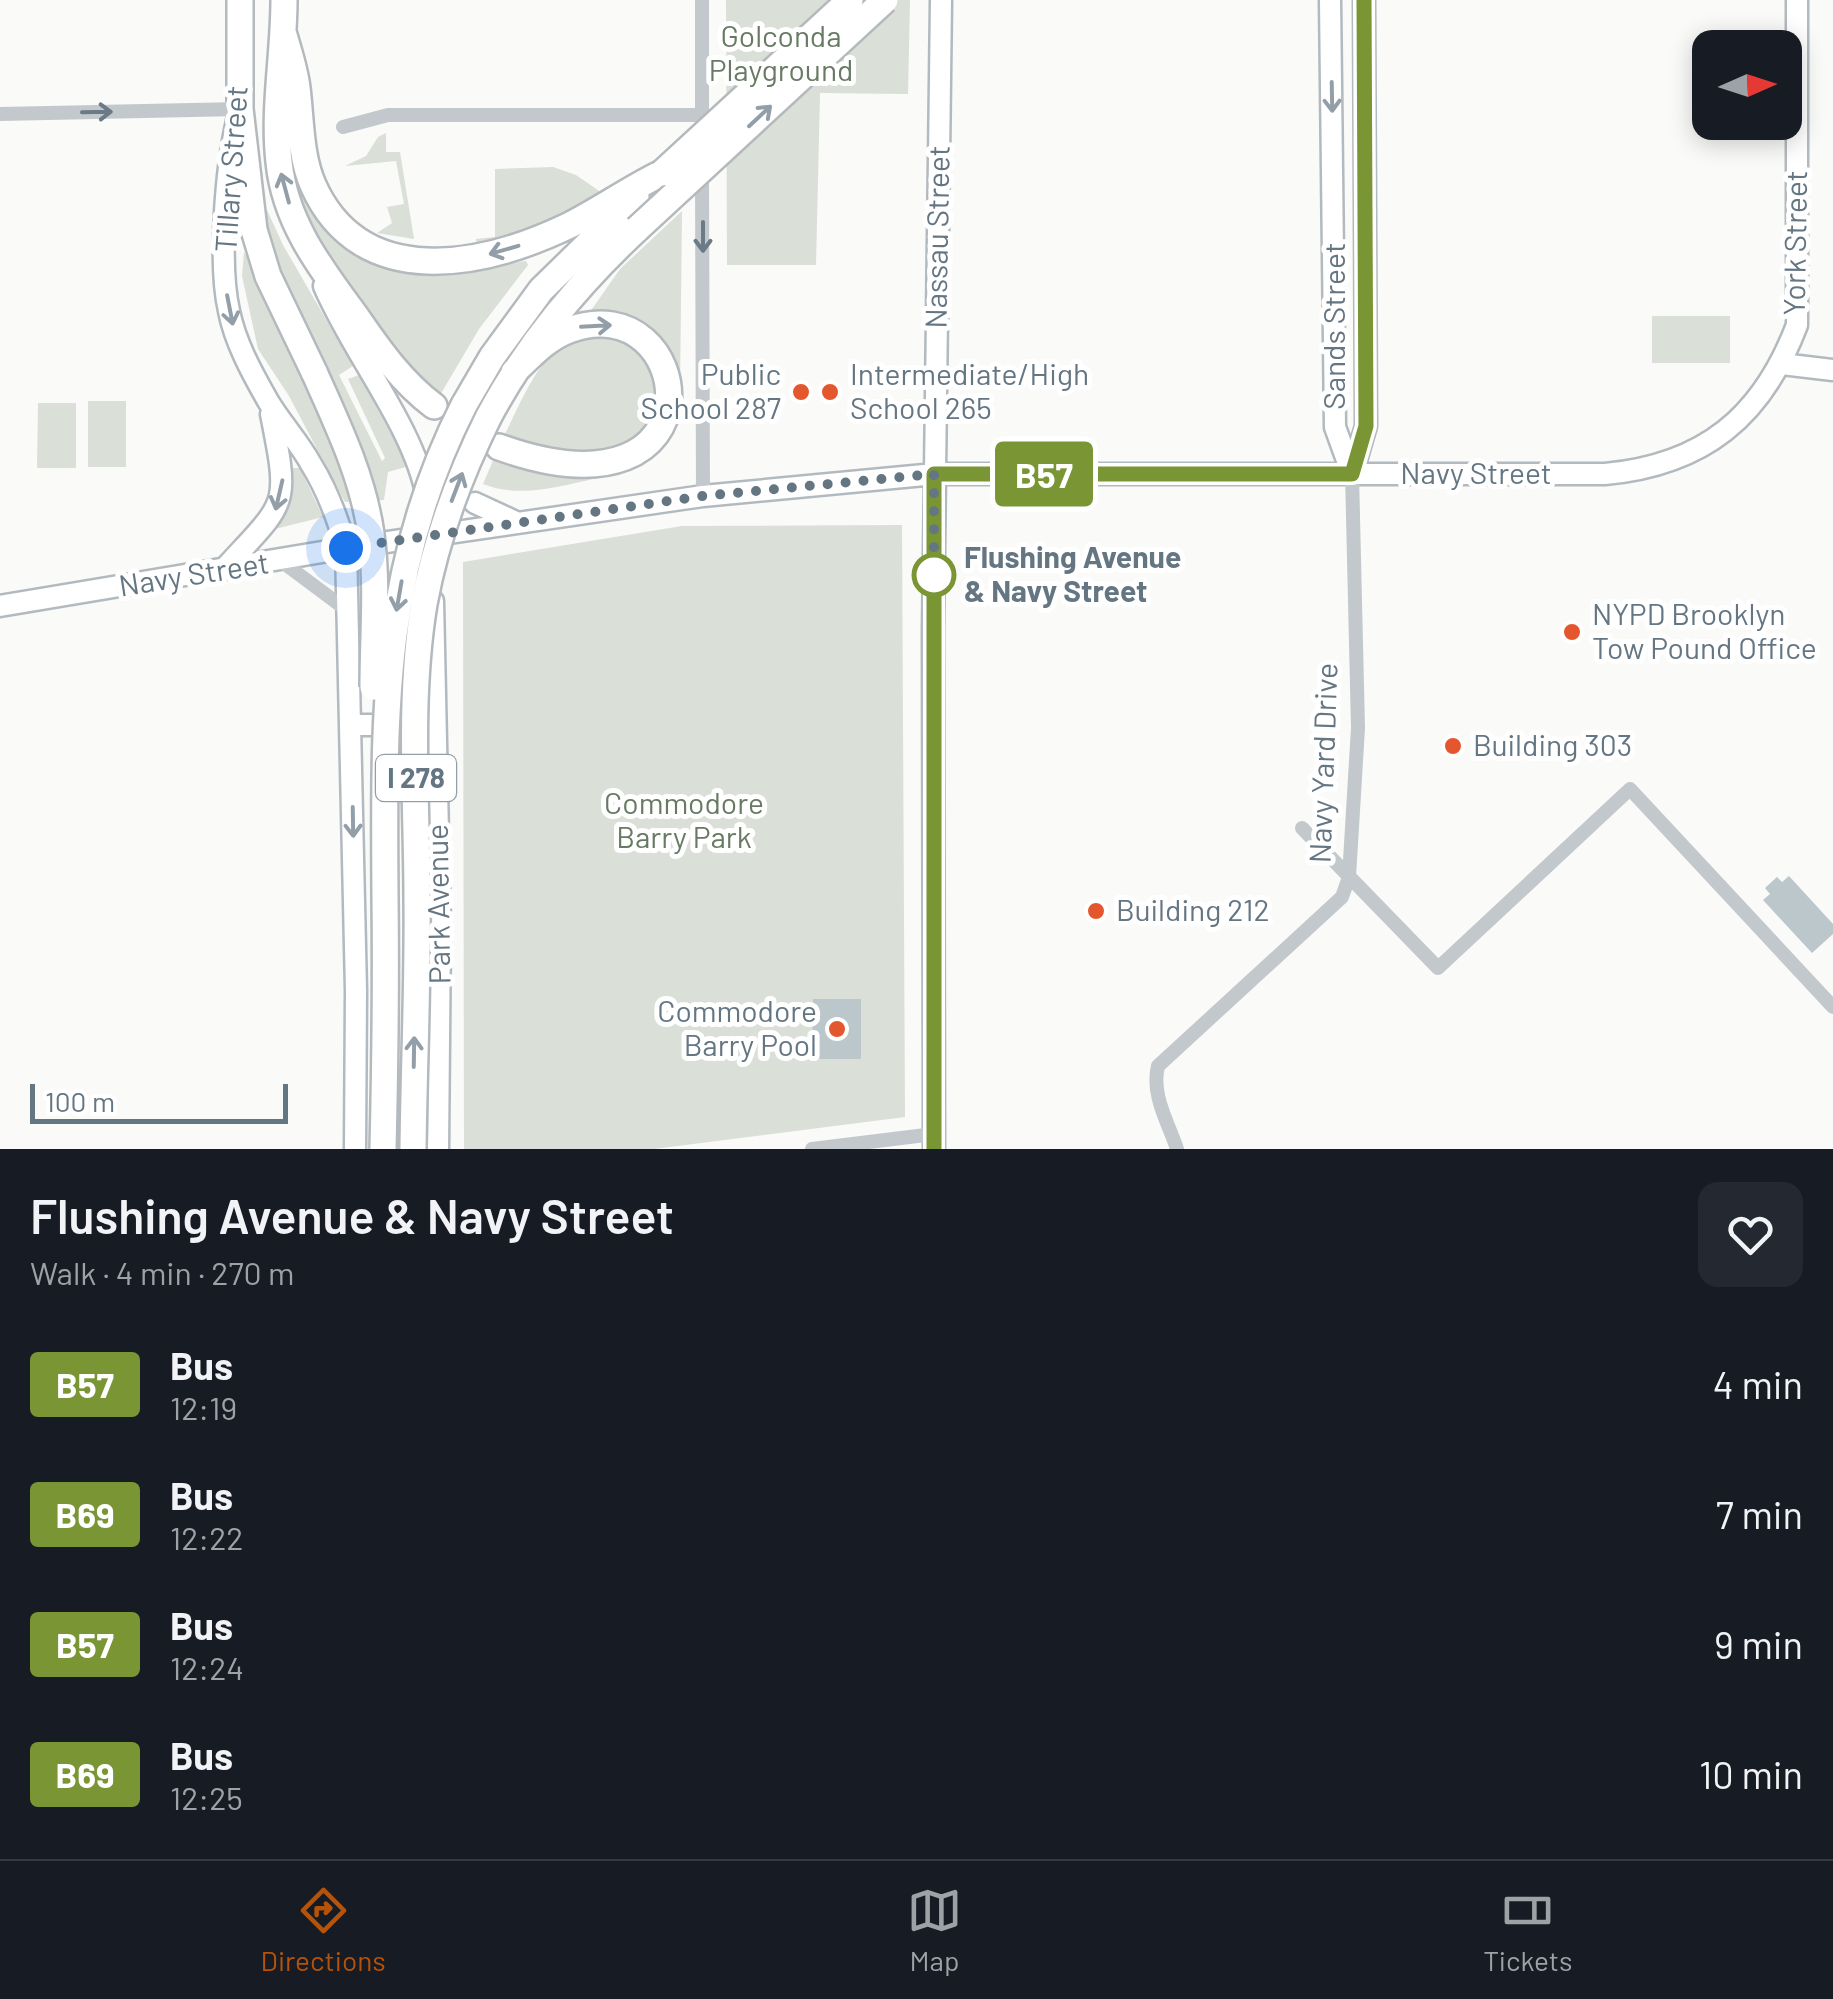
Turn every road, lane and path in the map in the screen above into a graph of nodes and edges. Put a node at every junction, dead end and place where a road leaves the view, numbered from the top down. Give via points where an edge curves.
1 (240, 0) edge
2 (284, 0) edge
3 (702, 0) edge
4 (850, 0) edge
5 (885, 0) edge
6 (941, 0) edge
7 (1330, 0) edge
8 (1364, 0) edge
9 (1796, 0) edge
10 (284, 36) junction
11 (240, 109) junction
12 (0, 114) edge
13 (702, 115) junction
14 (343, 127) dead end
15 (622, 214) junction
16 (314, 258) junction
17 (1782, 364) junction
18 (1833, 370) edge
19 (514, 372) junction
20 (268, 402) junction
21 (434, 406) dead end
22 (499, 447) dead end
23 (934, 474) junction
24 (1352, 474) junction
25 (703, 496) junction
26 (475, 503) dead end
27 (520, 524) junction
28 (432, 538) junction
29 (346, 548) junction
30 (281, 561) junction
31 (224, 569) junction
32 (0, 606) edge
33 (348, 611) junction
34 (436, 724) junction
35 (350, 725) junction
36 (385, 827) junction
37 (1302, 828) dead end
38 (1348, 877) junction
39 (440, 932) junction
40 (355, 936) junction
41 (1833, 1007) edge
42 (934, 1141) edge
43 (354, 1149) edge
44 (383, 1149) edge
45 (413, 1149) edge
46 (438, 1149) edge
47 (812, 1149) edge
48 (1177, 1149) edge

1 - 11 highway, Tillary Street
2 - 10 highway, Tillary Street
3 - 13 street
4 - 15 highway, bridge
15 -> 5 highway, I 278, bridge
6 - 23 main road, Nassau Street
7 -> 24 main road, Sands Street via 1335,426
8 - 24 main road, Sands Street via 1366,426
9 - 17 main road, York Street via 1799,288 1797,325
15 -> 10 highway via 448,262 378,251 343,227 314,186
16 -> 10 highway, Tillary Street via 279,164
12 -> 11 street
11 -> 20 main road, Tillary Street via 228,178 226,293 235,335
11 - 36 highway, bridge via 261,256 353,461 371,534 374,726
13 - 14 street via 388,115
13 -> 25 street
15 - 19 highway, I 278
15 -> 36 highway, I 278, bridge via 541,290 492,357 423,498 404,567 387,698
16 - 21 highway via 392,366
16 - 28 main road, Tillary Street via 409,440
17 - 18 main road
17 - 24 main road, Navy Street via 1763,394 1720,434 1642,470
19 -> 22 highway via 566,331 617,326 662,362 667,412 642,449 609,464 551,462
45 -> 19 highway, I 278, bridge via 420,630 448,512
20 - 29 main road, Tillary Street via 311,463
20 -> 31 main road via 284,482 271,520
23 - 24 main road, Navy Street
23 - 25 main road, Navy Street
23 - 42 main road, Nassau Street
24 - 38 street, Navy Yard Drive via 1358,728
25 - 27 main road, Navy Street
26 - 27 main road
27 - 28 main road, Navy Street
28 - 29 main road, Navy Street
28 - 34 main road, Park Avenue
29 - 30 main road, Navy Street
29 - 33 main road
30 - 31 main road, Navy Street
30 - 33 street
31 - 32 main road, Navy Street
33 - 35 main road
34 - 35 main road
34 - 39 main road, Park Avenue
35 -> 40 main road
36 - 44 highway, I 278, bridge
37 - 38 street
38 - 41 street via 1438,968 1630,789
38 - 48 street, Navy Yard Drive via 1342,897 1158,1066 1156,1091
39 - 40 main road
39 - 46 main road, Park Avenue
40 - 43 main road
42 - 47 street

